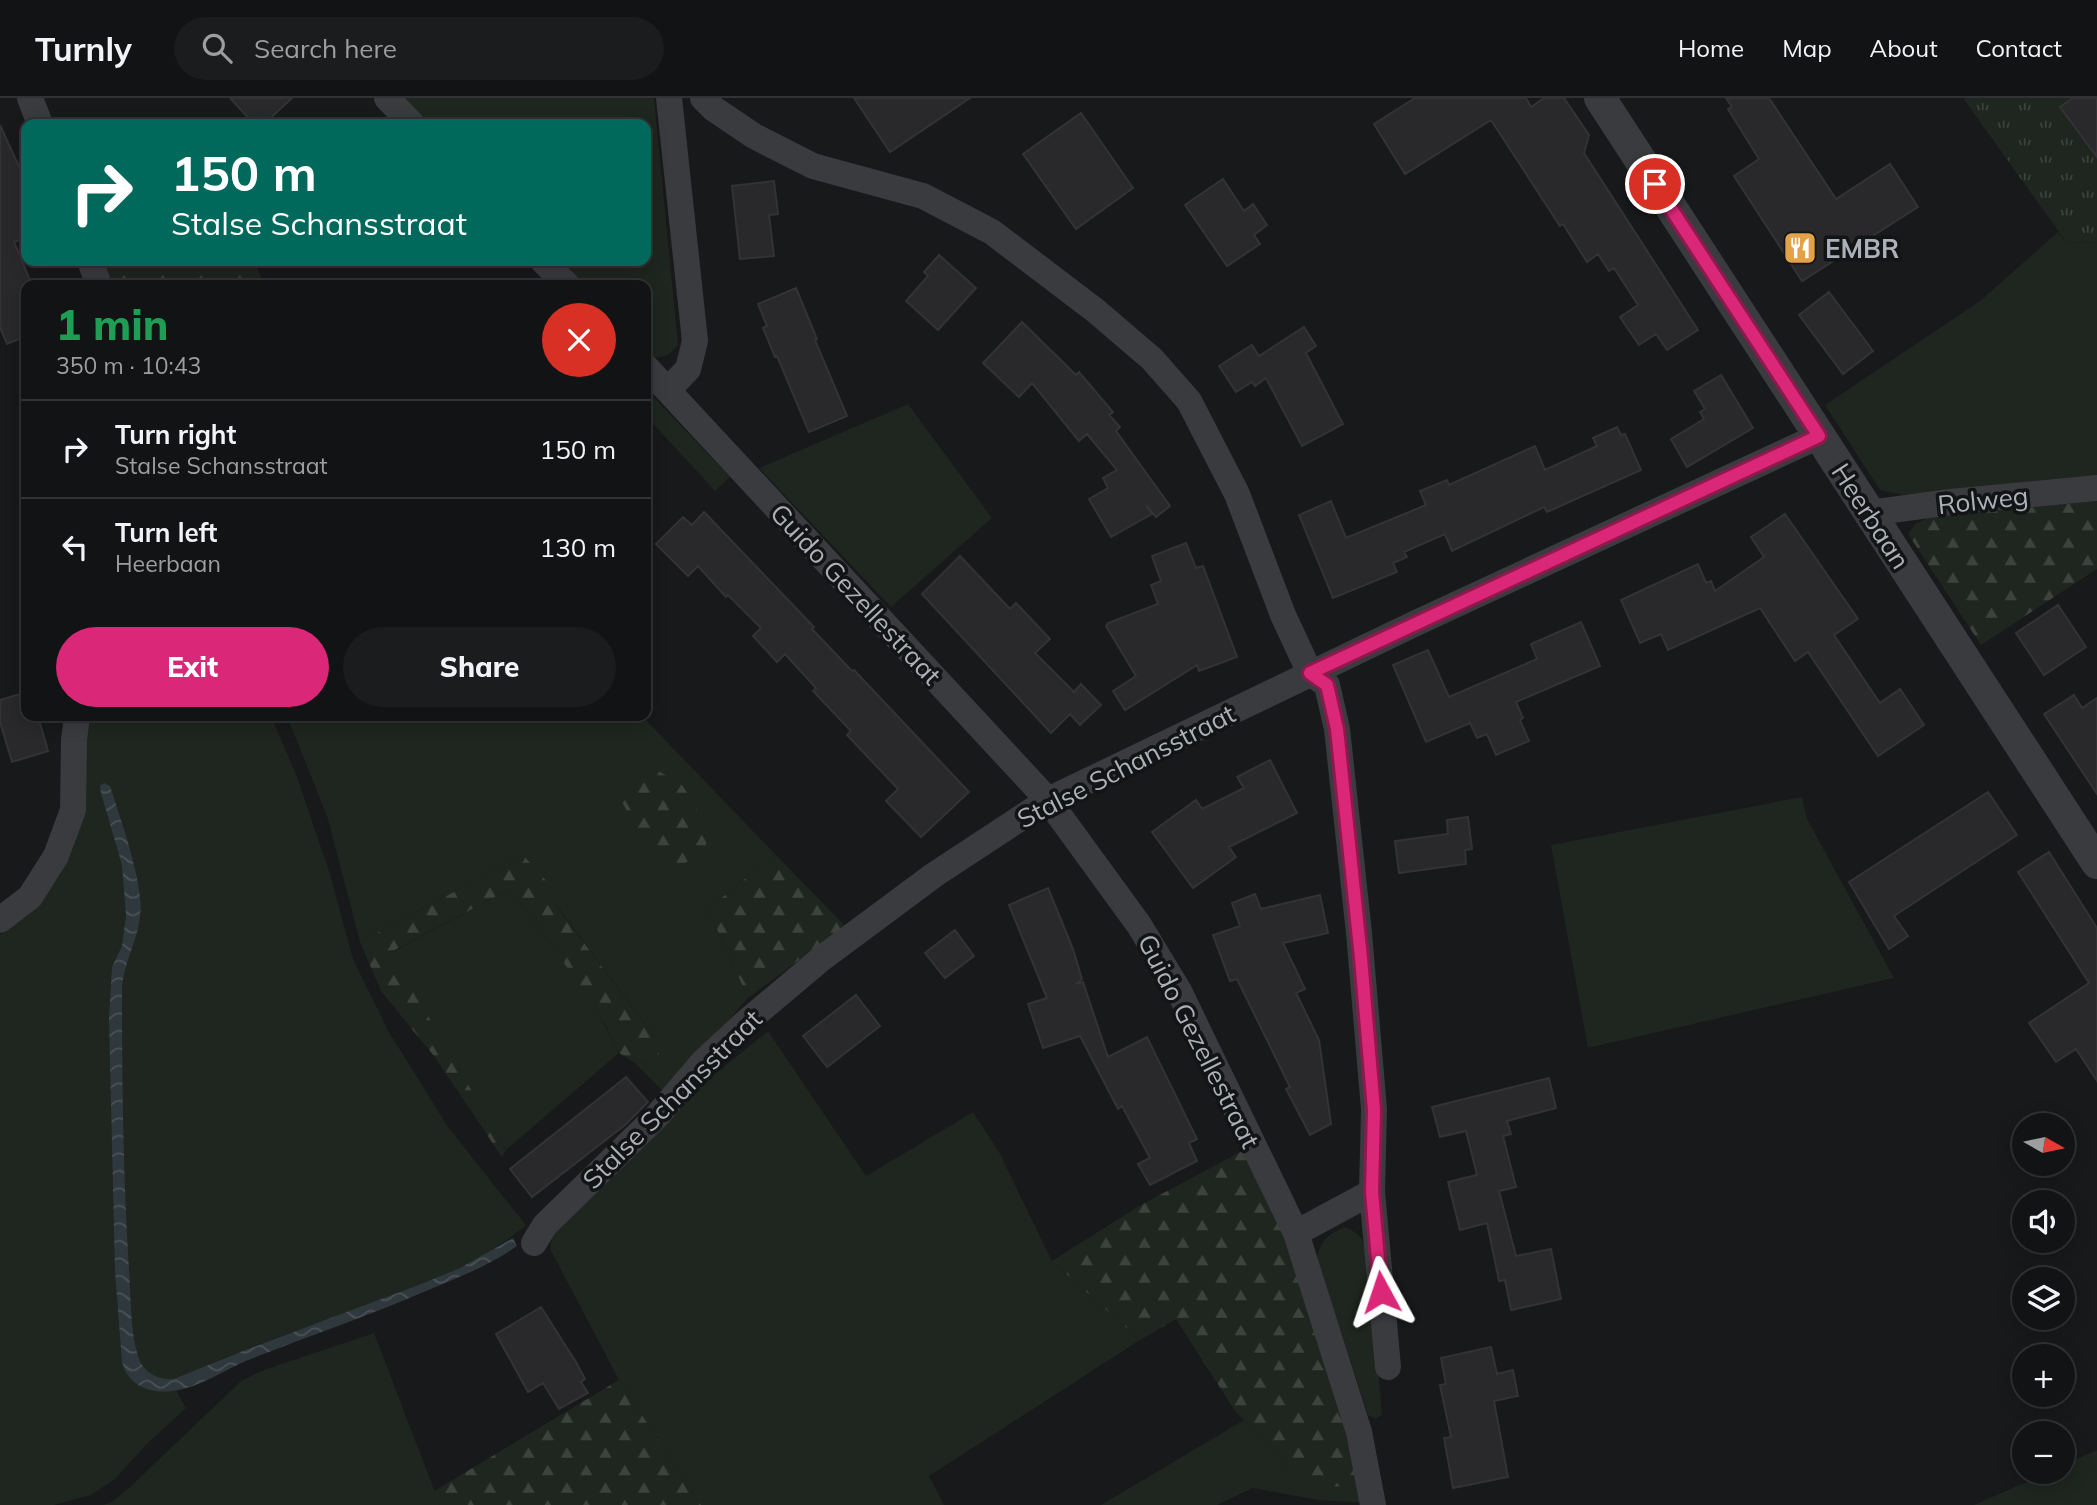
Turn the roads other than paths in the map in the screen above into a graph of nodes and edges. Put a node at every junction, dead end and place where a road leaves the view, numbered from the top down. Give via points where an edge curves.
1 (30, 98) edge
2 (387, 98) edge
3 (669, 98) edge
4 (704, 98) edge
5 (1600, 98) edge
6 (38, 119) edge
7 (407, 119) edge
8 (548, 266) edge
9 (562, 280) edge
10 (651, 373) edge
11 (668, 390) junction
12 (1819, 436) junction
13 (2097, 488) edge
14 (1870, 513) junction
15 (1310, 673) junction
16 (76, 721) edge
17 (1048, 800) junction
18 (2097, 863) edge
19 (0, 920) edge
20 (1372, 1192) junction
21 (1296, 1233) junction
22 (534, 1243) dead end
23 (1388, 1367) dead end
24 (1373, 1505) edge

1 - 6 street
2 - 7 street
3 - 11 street via 695,341 688,369
4 - 15 street via 754,136 813,166 923,196 992,232 1152,359 1189,401 1237,494
5 - 12 street, Heerbaan
8 - 9 street
10 - 11 street, Guido Gezellestraat
11 - 17 street, Guido Gezellestraat
12 - 14 street, Heerbaan
12 - 15 street, Stalse Schansstraat
13 - 14 street, Rolweg
14 - 18 street, Heerbaan
15 - 17 street, Stalse Schansstraat
15 - 20 street via 1327,685 1337,729 1374,1110
16 - 19 street via 73,810 56,856 30,897
17 - 21 street, Guido Gezellestraat via 1139,925 1179,991
17 - 22 street, Stalse Schansstraat via 934,875 754,1015 545,1225
20 - 21 street
20 - 23 street
21 - 24 street, Guido Gezellestraat via 1359,1432

